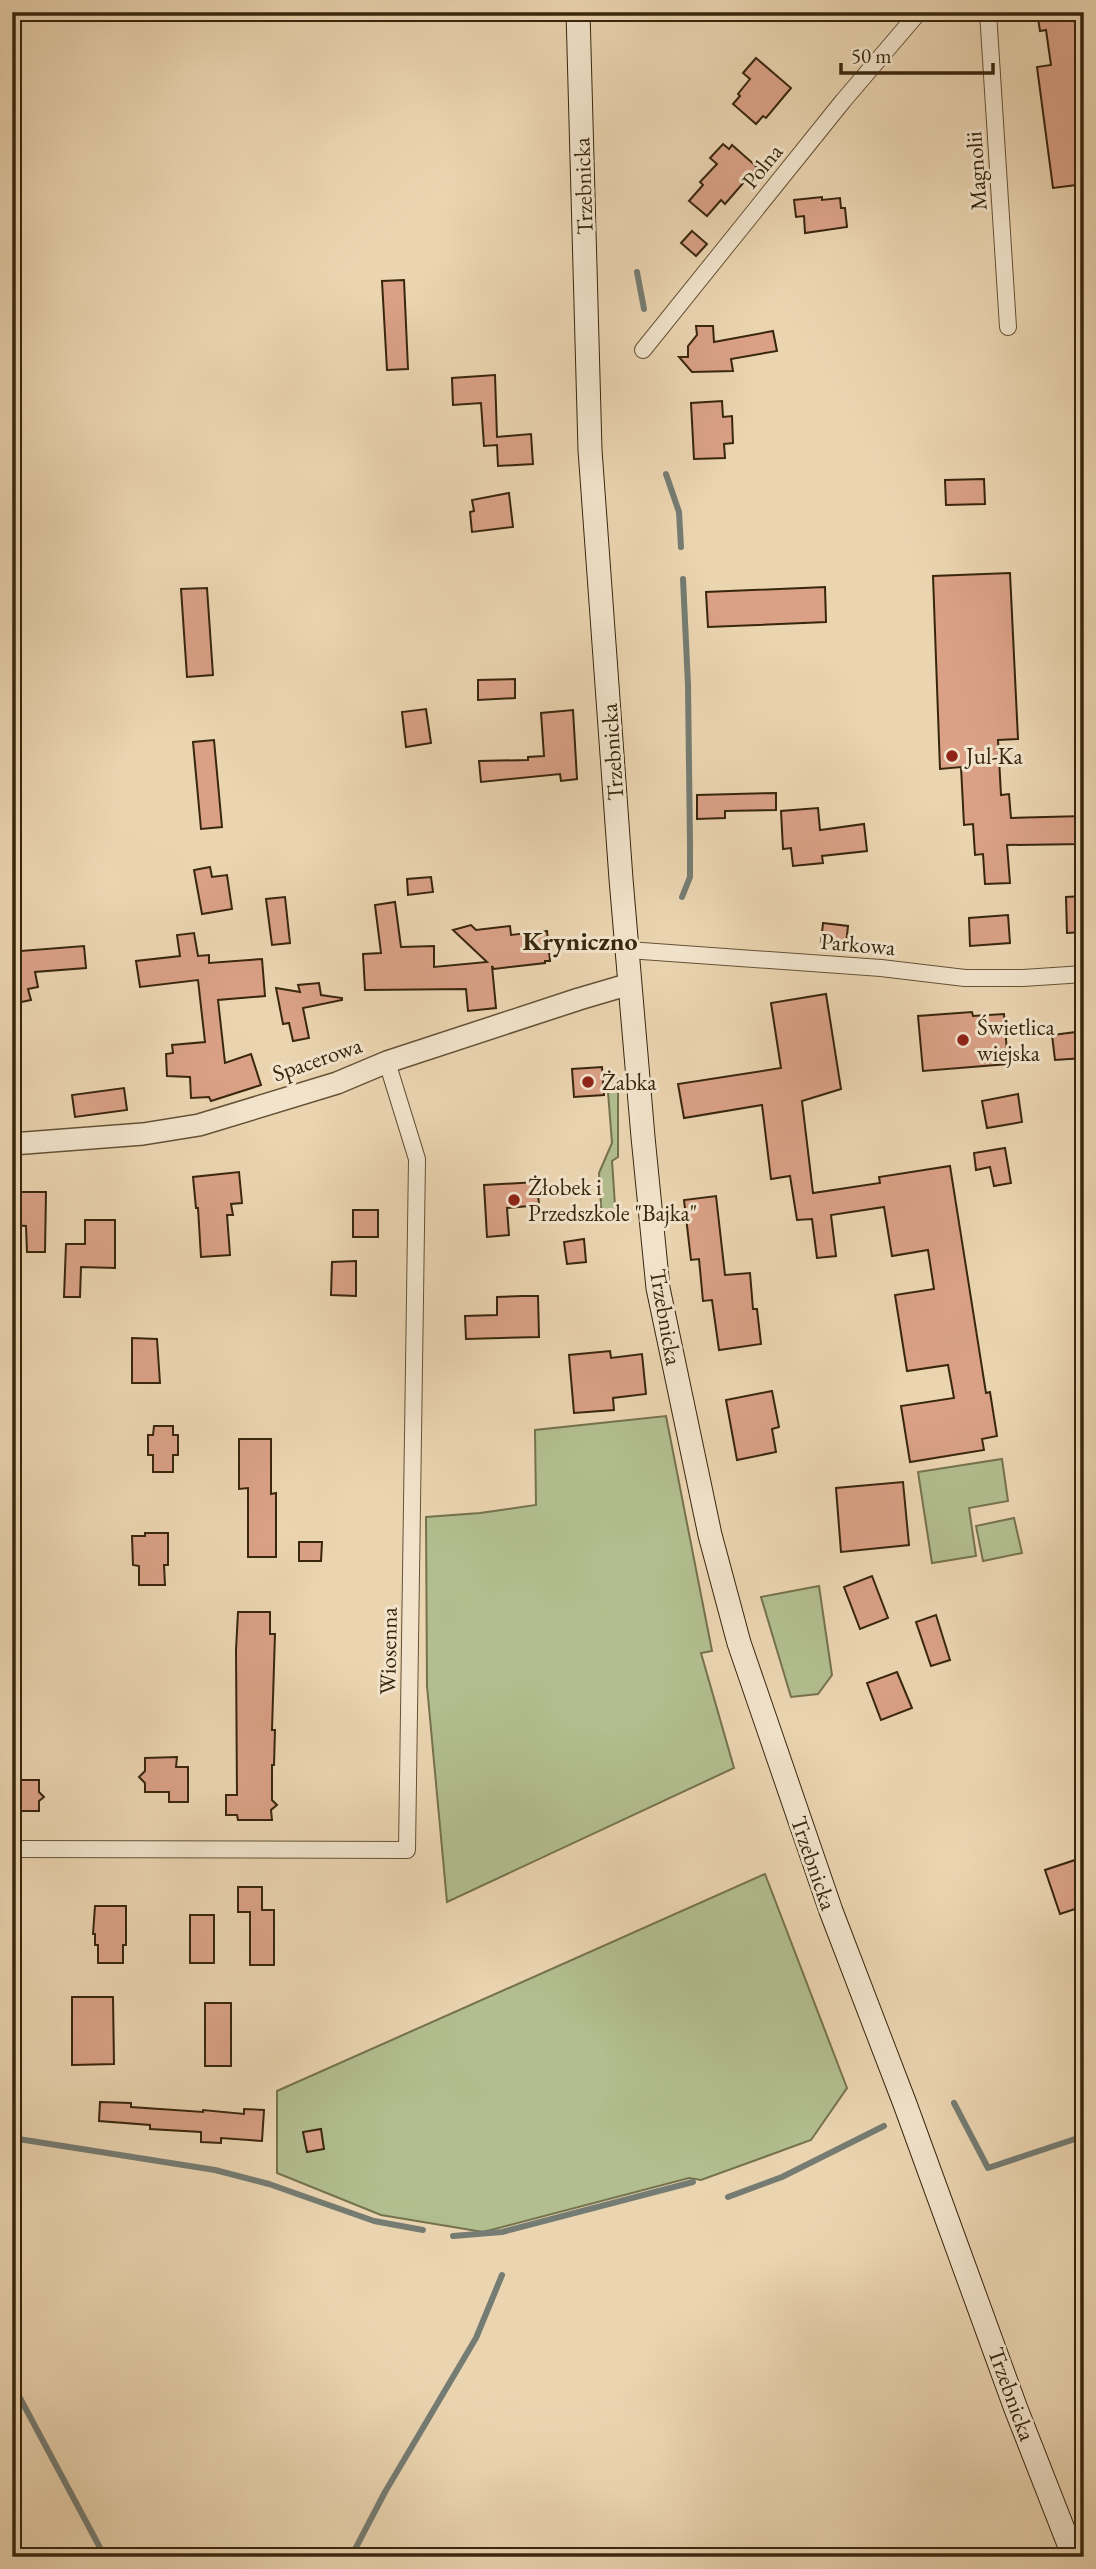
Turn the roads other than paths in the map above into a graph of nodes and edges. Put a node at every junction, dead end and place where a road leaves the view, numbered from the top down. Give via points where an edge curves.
1 (578, 12) edge
2 (919, 12) edge
3 (988, 12) edge
4 (1008, 327) dead end
5 (643, 351) dead end
6 (628, 950) junction
7 (1084, 974) edge
8 (630, 984) junction
9 (387, 1062) junction
10 (12, 1144) edge
11 (12, 1849) edge
12 (1074, 2557) edge

1 - 6 main road, Trzebnicka via 590,450
2 - 5 street, Polna
3 - 4 street, Magnolii
6 - 7 street, Parkowa via 965,978
6 - 8 main road, Trzebnicka
8 - 9 street, Spacerowa
8 - 12 main road, Trzebnicka via 658,1288 726,1598 810,1852
9 - 10 street, Spacerowa via 337,1083 199,1125
9 - 11 street, Wiosenna via 417,1159 407,1850

